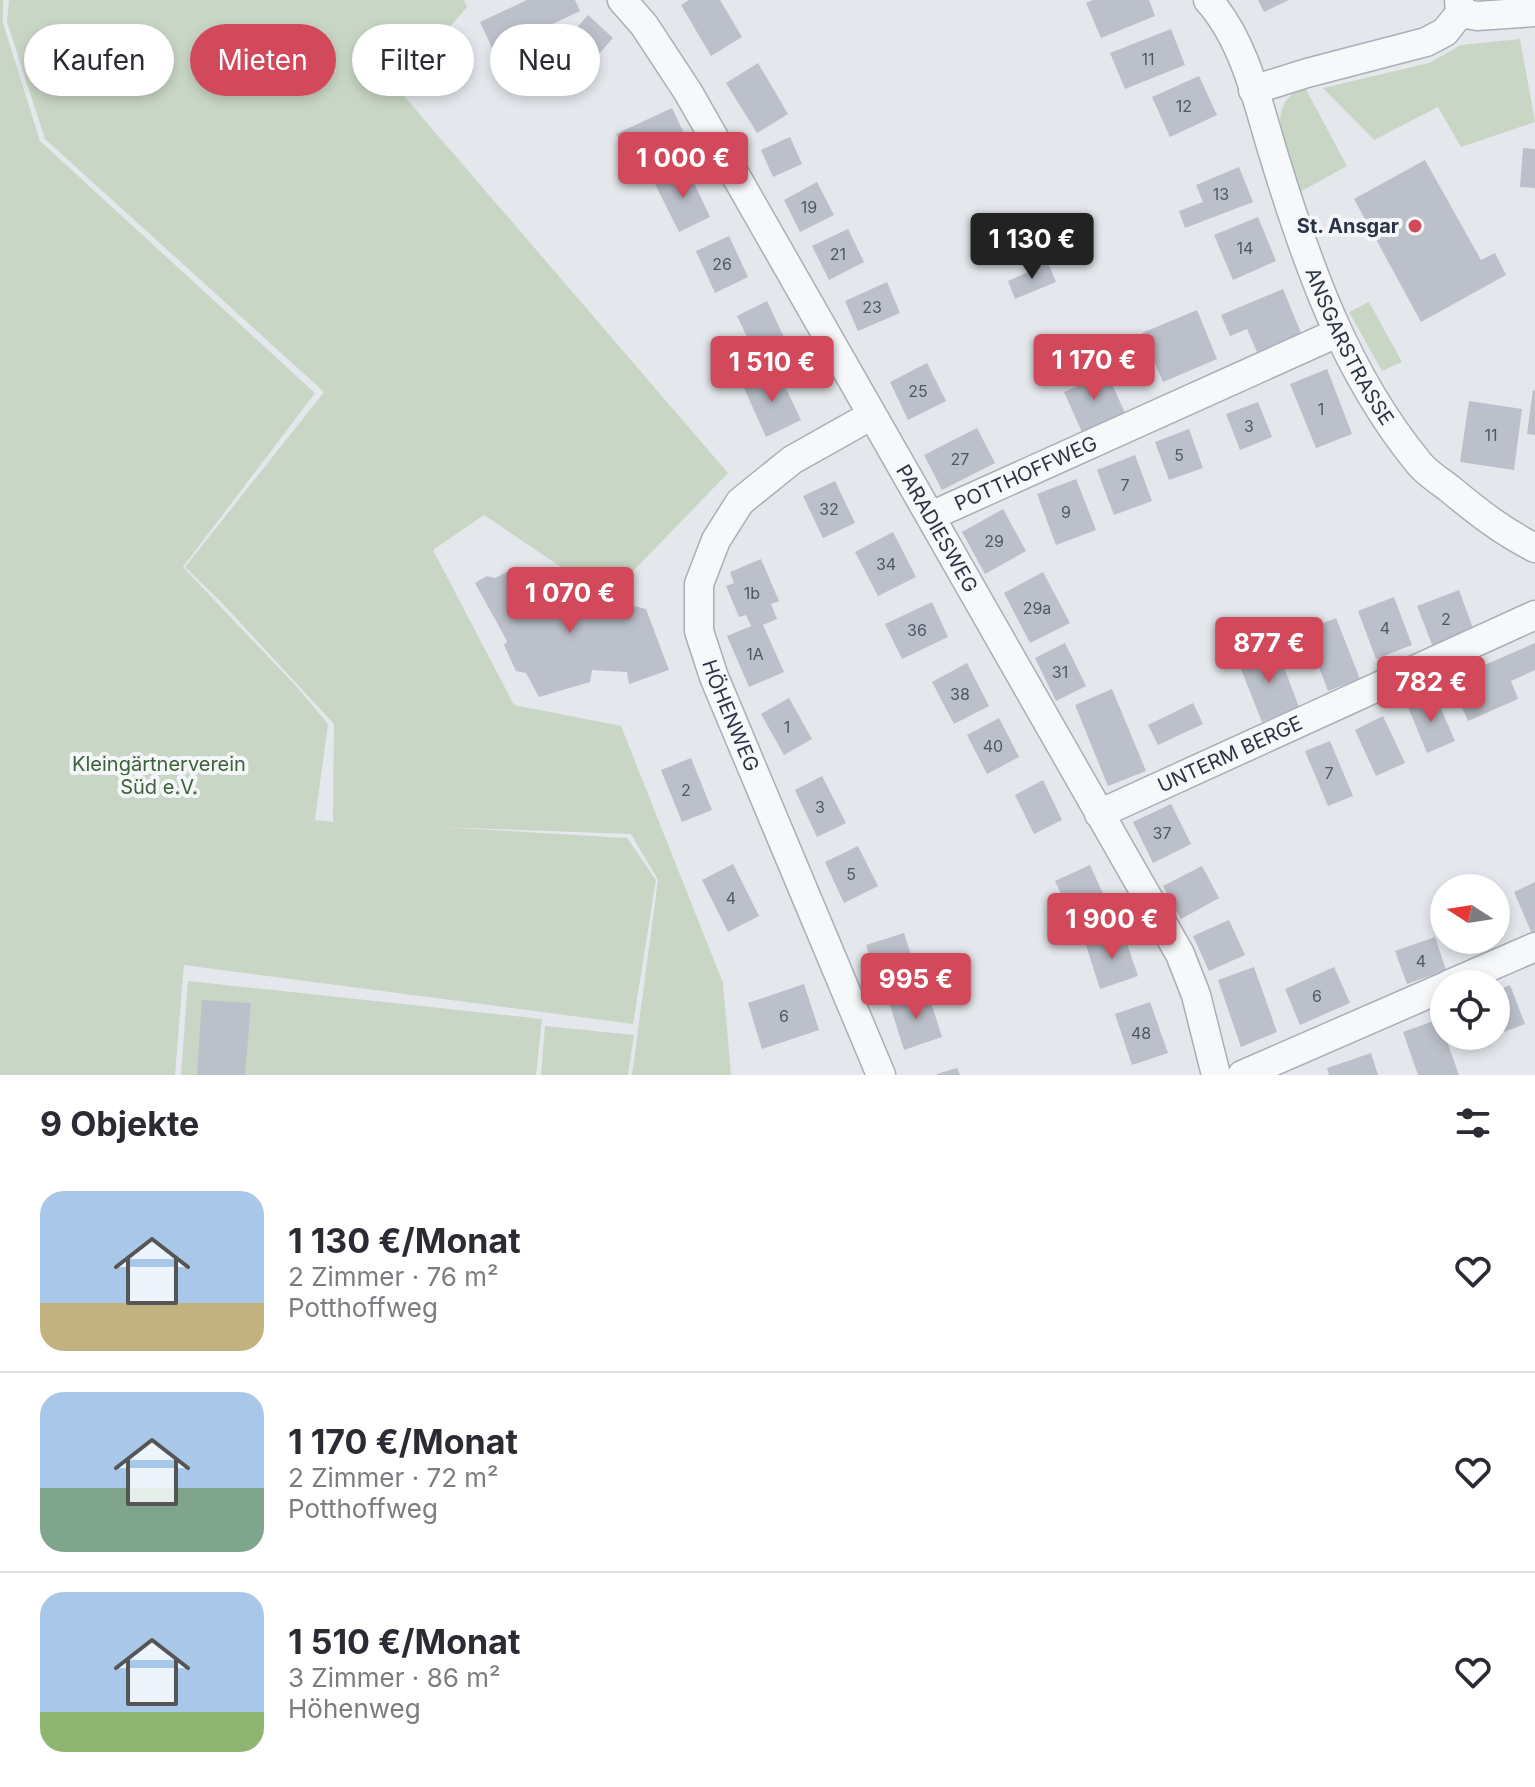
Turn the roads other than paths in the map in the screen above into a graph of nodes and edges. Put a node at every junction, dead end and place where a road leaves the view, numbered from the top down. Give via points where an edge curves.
1 (622, 0) edge
2 (1208, 0) edge
3 (1459, 7) edge
4 (1535, 12) edge
5 (1253, 90) junction
6 (1337, 333) junction
7 (872, 415) junction
8 (931, 516) junction
9 (1535, 548) edge
10 (1535, 615) edge
11 (1099, 814) junction
12 (1535, 947) edge
13 (1482, 970) edge
14 (1430, 993) edge
15 (881, 1075) edge
16 (1216, 1075) edge
17 (1242, 1075) edge

1 - 7 street, PARADIESWEG via 688,92
2 - 5 street, ANSGARSTRASSE via 1238,50
3 - 4 street via 1477,16
3 - 5 street via 1445,32 1426,42
5 - 6 street, ANSGARSTRASSE
6 - 8 street, POTTHOFFWEG
6 - 9 street, ANSGARSTRASSE via 1368,391 1420,465 1502,531
7 - 8 street, PARADIESWEG
7 - 15 street, HÖHENWEG via 792,460 740,502 716,540 699,584 699,631
8 - 11 street, PARADIESWEG
10 - 11 street, UNTERM BERGE
11 - 16 street, PARADIESWEG via 1180,954
12 - 13 street
14 - 17 street

